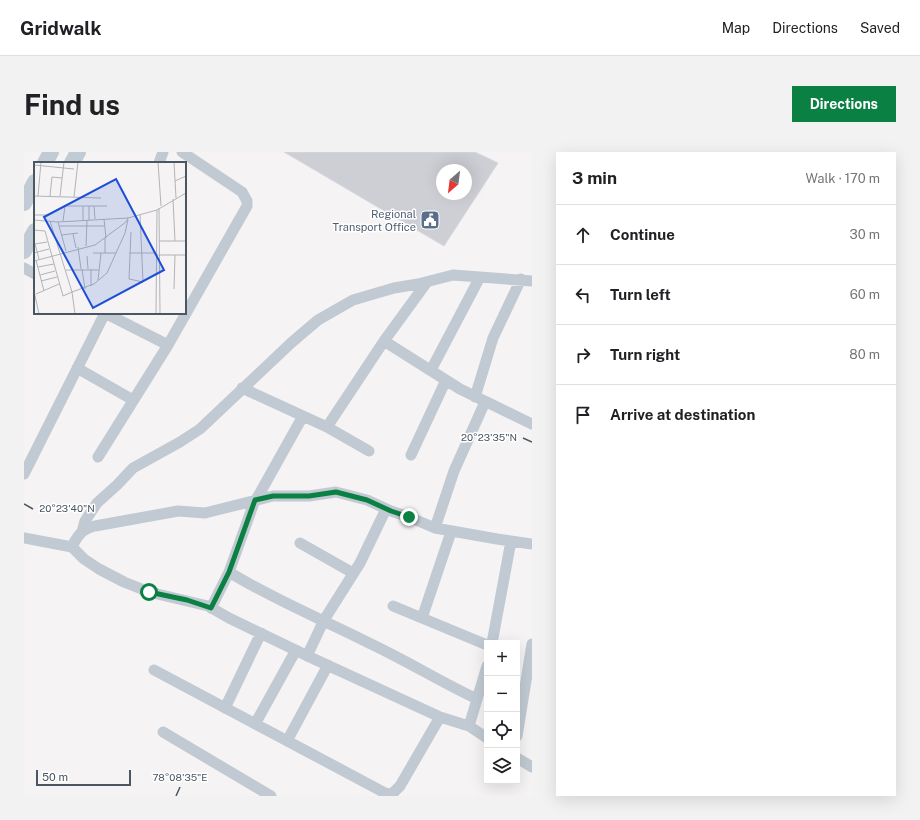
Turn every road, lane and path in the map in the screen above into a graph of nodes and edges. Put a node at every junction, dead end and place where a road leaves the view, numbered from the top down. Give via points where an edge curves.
1 (51, 152) edge
2 (78, 152) edge
3 (163, 152) edge
4 (182, 152) edge
5 (46, 162) edge
6 (73, 162) edge
7 (159, 162) edge
8 (34, 184) edge
9 (24, 203) edge
10 (34, 233) edge
11 (24, 251) edge
12 (24, 268) edge
13 (34, 273) edge
14 (480, 277) junction
15 (526, 280) edge
16 (427, 282) junction
17 (104, 314) edge
18 (107, 314) edge
19 (186, 314) edge
20 (186, 314) edge
21 (384, 340) junction
22 (168, 345) junction
23 (77, 368) junction
24 (431, 370) junction
25 (446, 380) junction
26 (242, 388) junction
27 (480, 399) junction
28 (133, 400) junction
29 (303, 416) junction
30 (532, 424) edge
31 (327, 427) junction
32 (369, 451) dead end
33 (411, 455) dead end
34 (98, 457) dead end
35 (24, 474) edge
36 (256, 500) junction
37 (386, 509) junction
38 (435, 528) junction
39 (82, 532) junction
40 (451, 532) junction
41 (24, 538) edge
42 (511, 541) junction
43 (300, 543) dead end
44 (532, 544) edge
45 (72, 547) junction
46 (229, 572) junction
47 (353, 573) junction
48 (393, 606) dead end
49 (211, 608) junction
50 (422, 618) junction
51 (324, 620) junction
52 (261, 633) junction
53 (493, 640) edge
54 (484, 644) edge
55 (532, 644) edge
56 (296, 650) junction
57 (307, 656) junction
58 (328, 665) junction
59 (154, 670) dead end
60 (484, 676) edge
61 (477, 699) junction
62 (224, 708) junction
63 (440, 717) junction
64 (520, 718) edge
65 (255, 724) junction
66 (469, 726) junction
67 (163, 732) dead end
68 (484, 736) edge
69 (287, 741) junction
70 (520, 760) edge
71 (532, 767) edge
72 (392, 795) edge
73 (271, 796) edge

1 - 5 street
2 - 6 street
3 - 7 street
4 - 20 street via 242,192 247,200 244,213
8 - 9 street
10 - 11 street
12 - 13 street
14 - 15 street
14 - 16 street via 454,275
14 - 24 street
15 - 27 street via 493,338
16 - 21 street
16 - 26 street via 353,300 318,320
17 - 23 street
18 - 22 street
19 - 22 street
21 - 24 street
21 - 31 street
22 - 28 street
23 - 28 street
23 - 35 street
24 - 25 street
25 - 27 street
25 - 33 street
26 - 29 street
26 - 39 street via 200,429 133,468 96,503 85,521
27 - 30 street
27 - 38 street
28 - 34 street
29 - 31 street
29 - 36 street
31 - 32 street
36 - 37 street via 273,496 309,496 336,492 367,500
36 - 39 street via 205,513 178,512 95,526
36 - 46 street
37 - 38 street
37 - 47 street
38 - 40 street
39 - 45 street
40 - 42 street
40 - 50 street
41 - 45 street
42 - 44 street
42 - 53 street
43 - 47 street
45 - 49 street via 94,566 124,582 149,592
46 - 49 street
46 - 51 street via 251,586
47 - 51 street
48 - 50 street
49 - 52 street
50 - 54 street
51 - 57 street
51 - 61 street
52 - 56 street
52 - 62 street
55 - 64 street
56 - 57 street
56 - 65 street
57 - 58 street
58 - 63 street
58 - 69 street
59 - 62 street
60 - 61 street
61 - 66 street
62 - 65 street
63 - 66 street
63 - 72 street via 400,786
65 - 69 street
66 - 68 street
67 - 73 street
69 - 72 street
70 - 71 street

